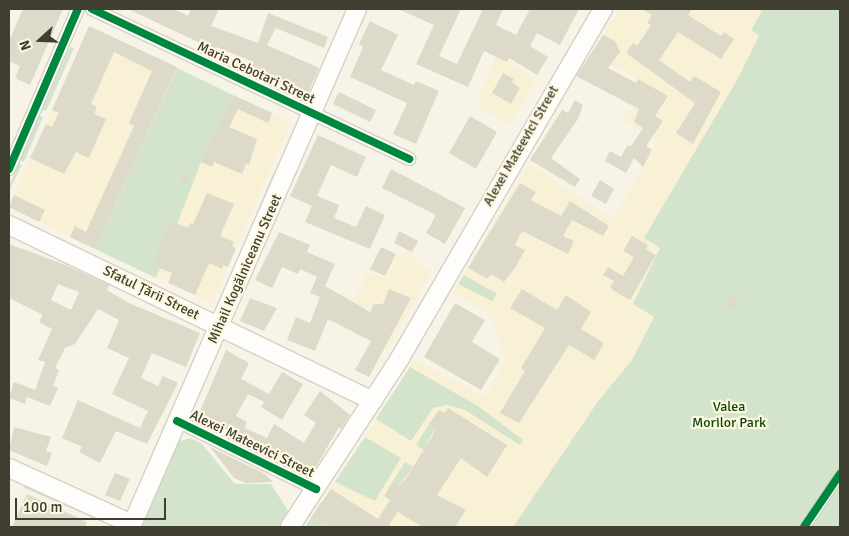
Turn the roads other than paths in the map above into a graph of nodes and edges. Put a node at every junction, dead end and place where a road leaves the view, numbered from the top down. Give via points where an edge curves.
1 (78, 9) edge
2 (92, 9) edge
3 (356, 9) edge
4 (603, 9) edge
5 (313, 113) junction
6 (408, 159) dead end
7 (9, 169) edge
8 (9, 225) edge
9 (220, 326) junction
10 (373, 401) junction
11 (177, 421) junction
12 (9, 468) edge
13 (840, 474) edge
14 (316, 489) junction
15 (131, 526) edge
16 (290, 527) edge
17 (804, 527) edge

1 - 7 street
2 - 5 street, Maria Cebotari Street
3 - 5 main road, Mihail Kogălniceanu Street
4 - 10 main road, Alexei Mateevici Street
5 - 6 street, Maria Cebotari Street
5 - 9 main road, Mihail Kogălniceanu Street
8 - 9 main road, Sfatul Țării Street
9 - 10 main road, Sfatul Țării Street
9 - 11 main road, Mihail Kogălniceanu Street
10 - 14 main road, Alexei Mateevici Street
11 - 14 street, Alexei Mateevici Street
11 - 15 main road, Mihail Kogălniceanu Street
12 - 15 main road
13 - 17 street
14 - 16 main road, Alexei Mateevici Street

